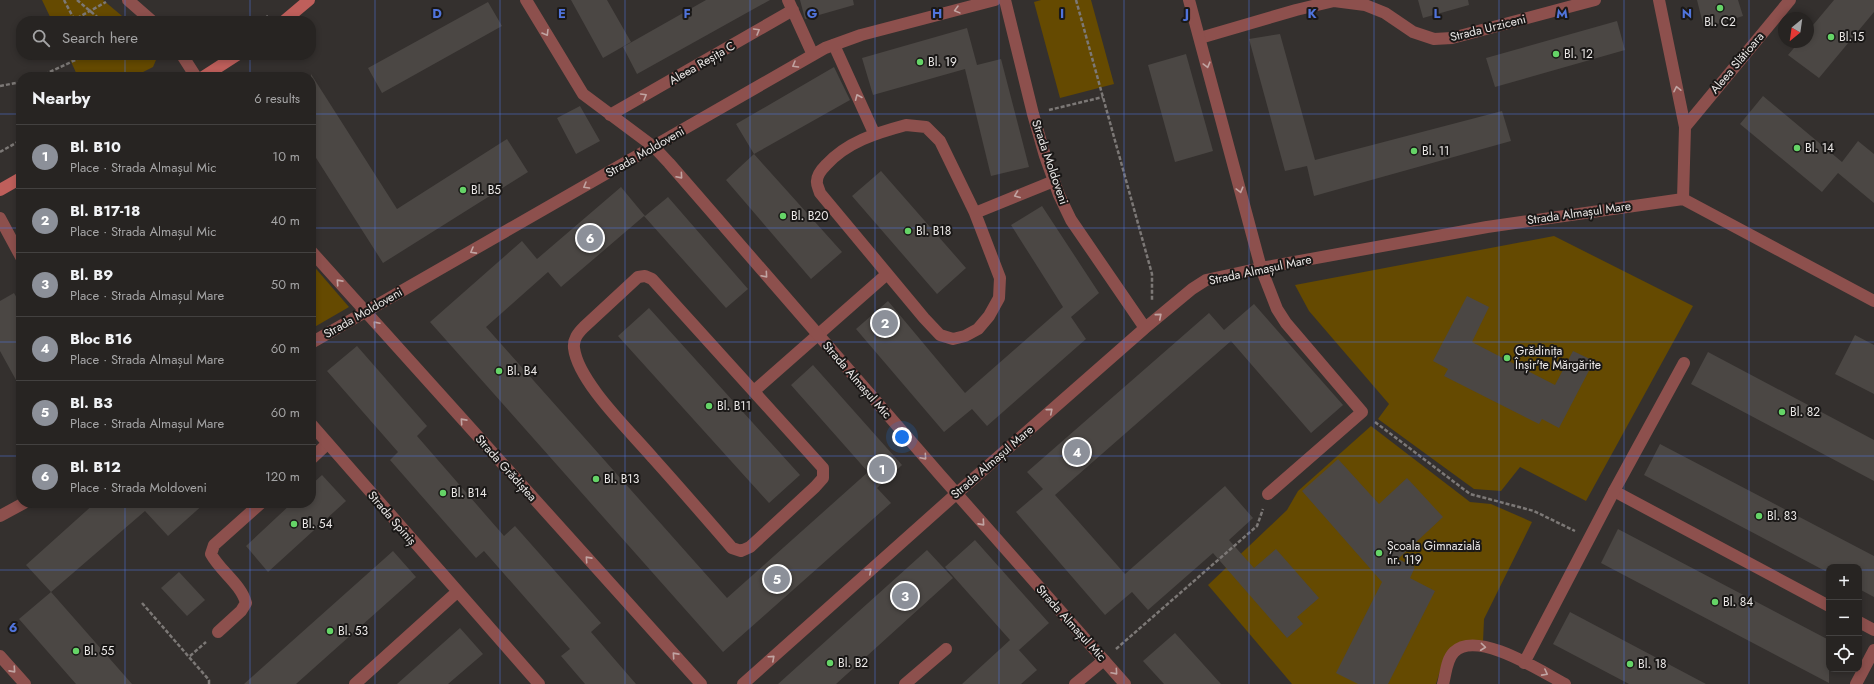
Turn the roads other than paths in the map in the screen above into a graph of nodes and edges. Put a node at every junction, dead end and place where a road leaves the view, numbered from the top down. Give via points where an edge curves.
1 (128, 0) edge
2 (309, 0) edge
3 (526, 0) edge
4 (995, 0) edge
5 (1005, 0) edge
6 (1189, 0) edge
7 (1595, 0) edge
8 (1659, 0) edge
9 (1790, 0) edge
10 (790, 5) edge
11 (146, 16) edge
12 (290, 16) edge
13 (1200, 38) junction
14 (834, 44) junction
15 (813, 55) junction
16 (185, 60) edge
17 (229, 60) edge
18 (193, 72) edge
19 (211, 72) edge
20 (610, 115) junction
21 (1685, 127) junction
22 (874, 133) junction
23 (654, 147) junction
24 (16, 181) edge
25 (1054, 181) junction
26 (0, 190) edge
27 (1683, 199) junction
28 (975, 213) junction
29 (0, 218) edge
30 (16, 248) edge
31 (316, 257) edge
32 (1261, 268) junction
33 (887, 274) junction
34 (1874, 301) edge
35 (365, 312) junction
36 (1149, 325) junction
37 (817, 335) junction
38 (316, 340) edge
39 (1684, 363) dead end
40 (754, 391) junction
41 (316, 430) edge
42 (327, 444) junction
43 (316, 454) edge
44 (1614, 491) junction
45 (956, 494) junction
46 (1268, 494) road end
47 (16, 507) edge
48 (255, 508) edge
49 (0, 516) edge
50 (457, 592) junction
51 (1826, 604) edge
52 (1862, 624) edge
53 (1874, 630) edge
54 (218, 632) road end
55 (946, 649) dead end
56 (1874, 650) edge
57 (0, 656) edge
58 (1104, 660) junction
59 (1524, 663) junction
60 (25, 684) edge
61 (355, 684) edge
62 (539, 684) edge
63 (701, 684) edge
64 (743, 684) edge
65 (905, 684) edge
66 (1075, 684) edge
67 (1125, 684) edge
68 (1443, 684) edge
69 (1565, 684) edge
70 (1856, 684) edge

1 - 11 street
2 - 12 street
3 -> 20 street via 577,85 592,102
4 -> 14 street, Strada Moldoveni
5 - 25 street, Strada Moldoveni via 1033,114
6 - 13 street
7 - 13 street, Strada Urziceni via 1452,38 1434,39 1413,32 1385,13 1365,5 1334,1
21 -> 8 street
9 - 21 street, Aleea Slătioara
10 - 15 street
20 -> 10 street, Aleea Reșița C
13 -> 32 street
14 - 15 street, Strada Moldoveni
22 -> 14 street
15 -> 23 street, Strada Moldoveni
16 - 18 street
17 - 19 street
20 - 23 street
21 - 27 street
22 - 28 street via 906,125 926,127 940,141
22 - 33 street via 833,157 820,171 816,180 820,193
23 -> 35 street, Strada Moldoveni
23 -> 37 street, Strada Almașul Mic
24 - 26 street
25 -> 28 street
25 - 36 street, Strada Moldoveni via 1071,220
27 - 32 street, Strada Almașul Mare via 1487,227
27 - 34 street
28 - 33 street via 1000,278 999,298 978,329 953,339 940,335
29 - 30 street
35 -> 31 street, Strada Grădiștea
36 -> 32 street, Strada Almașul Mare via 1206,280
32 - 46 street via 1277,309 1286,323 1362,412
33 - 37 street
35 - 38 street, Strada Moldoveni
63 -> 35 street, Strada Grădiștea
45 -> 36 street, Strada Almașul Mare
37 - 40 street
37 -> 45 street, Strada Almașul Mic
39 - 44 street
40 - 40 street via 823,468 823,478 750,547 741,551 732,548 603,401 582,372 574,347 576,336 638,277 645,276 652,279
41 - 42 street, Strada Spiniș
42 - 43 street
42 - 50 street, Strada Spiniș
44 - 51 street
44 - 59 street
45 -> 58 street, Strada Almașul Mic
64 -> 45 street, Strada Almașul Mare
47 - 49 street
48 - 54 street via 214,545 211,554 215,563 244,595 246,603
50 - 61 street
50 - 62 street, Strada Spiniș
52 - 53 street
55 - 65 street
56 - 70 street
57 -> 60 street
58 - 66 street
58 -> 67 street, Strada Almașul Mic
68 -> 59 street via 1449,660 1462,647 1497,649
59 -> 69 street

